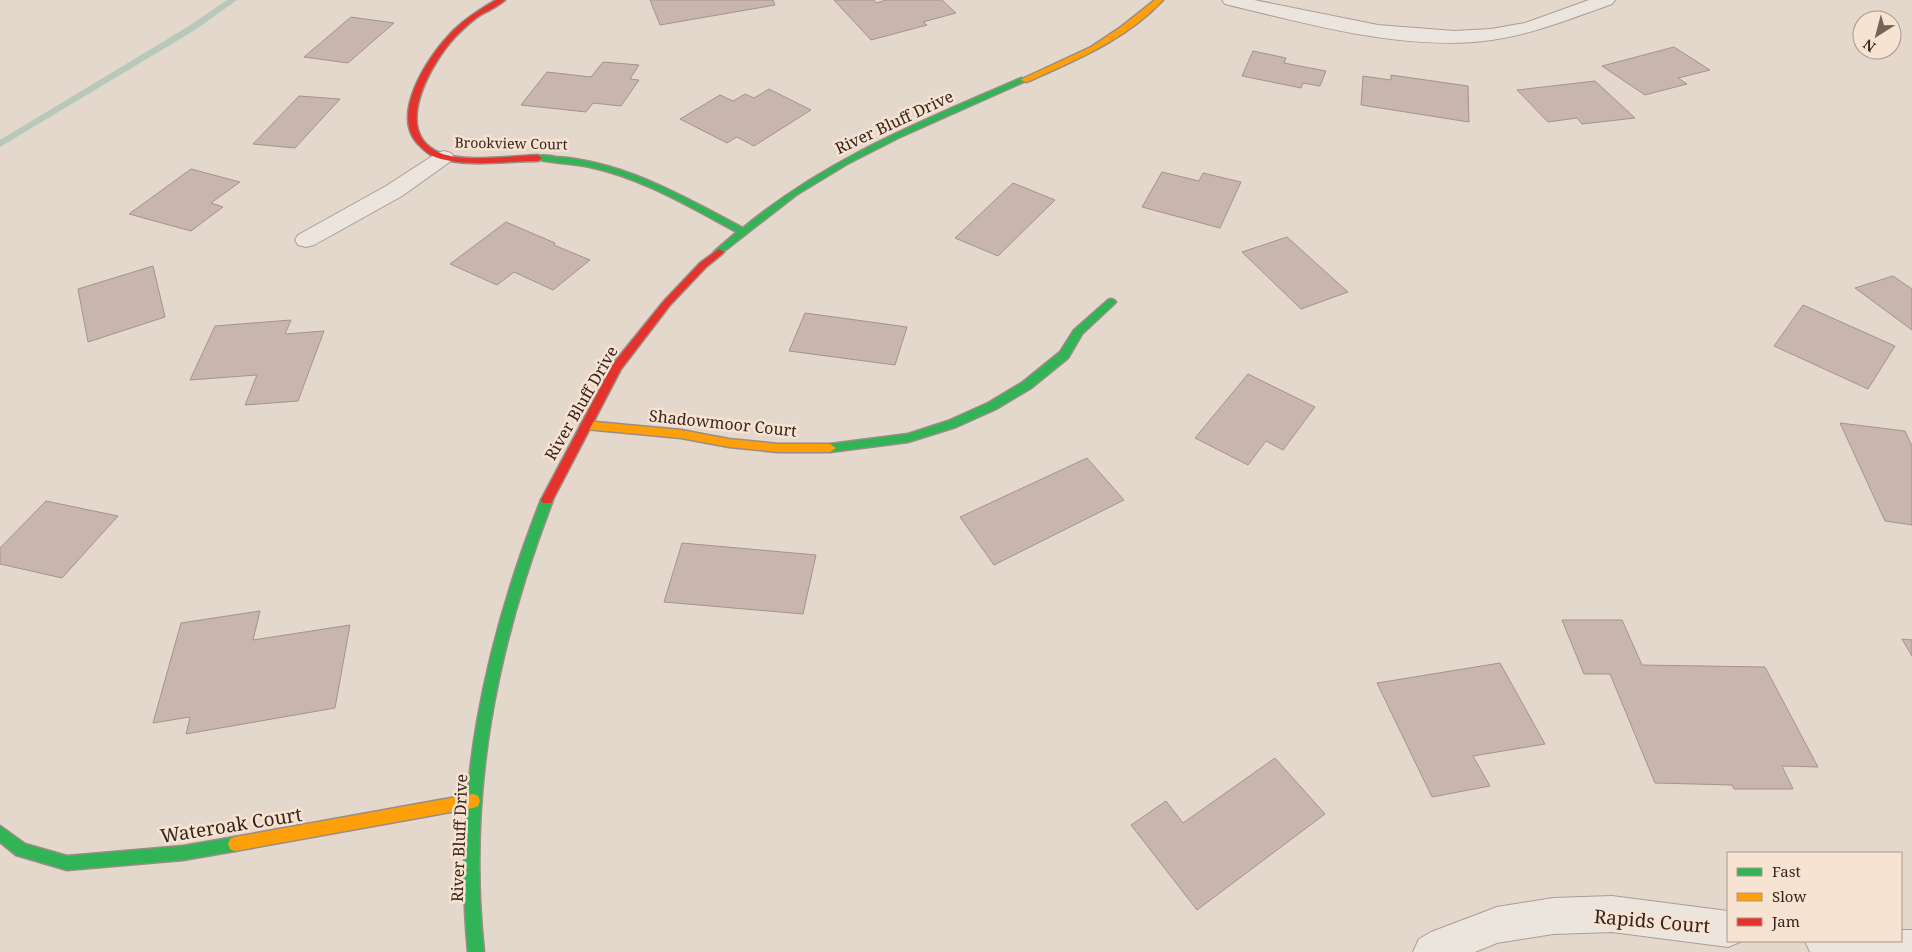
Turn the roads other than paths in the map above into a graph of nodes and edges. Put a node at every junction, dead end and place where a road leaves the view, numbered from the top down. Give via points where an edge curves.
1 (501, 0) edge
2 (1159, 0) edge
3 (1230, 0) edge
4 (1606, 0) edge
5 (444, 157) junction
6 (742, 231) junction
7 (306, 240) dead end
8 (1111, 302) dead end
9 (585, 426) junction
10 (473, 801) junction
11 (0, 833) edge
12 (1727, 929) edge
13 (1832, 942) edge
14 (1912, 949) edge
15 (476, 952) edge
16 (1432, 952) edge

1 - 5 street, Brookview Court via 462,26 432,62 413,105 412,130 418,142 429,152
2 - 6 street, River Bluff Drive via 1094,49 860,153 779,202
3 - 4 street via 1371,30 1436,36 1527,28
5 - 6 street, Brookview Court via 544,156 596,164 682,199
5 - 7 street via 388,196
6 - 9 street, River Bluff Drive via 667,303 617,367
8 - 9 street, Shadowmoor Court via 1078,332 1064,355 1027,385 952,424 908,438 829,448 778,448 681,434
9 - 10 street, River Bluff Drive via 554,484 526,550 504,622 486,704
10 - 11 street, Wateroak Court via 183,853 67,863 21,850
10 - 15 street, River Bluff Drive via 472,892
12 - 16 street, Rapids Court via 1612,914 1553,916 1497,925
13 - 14 street

